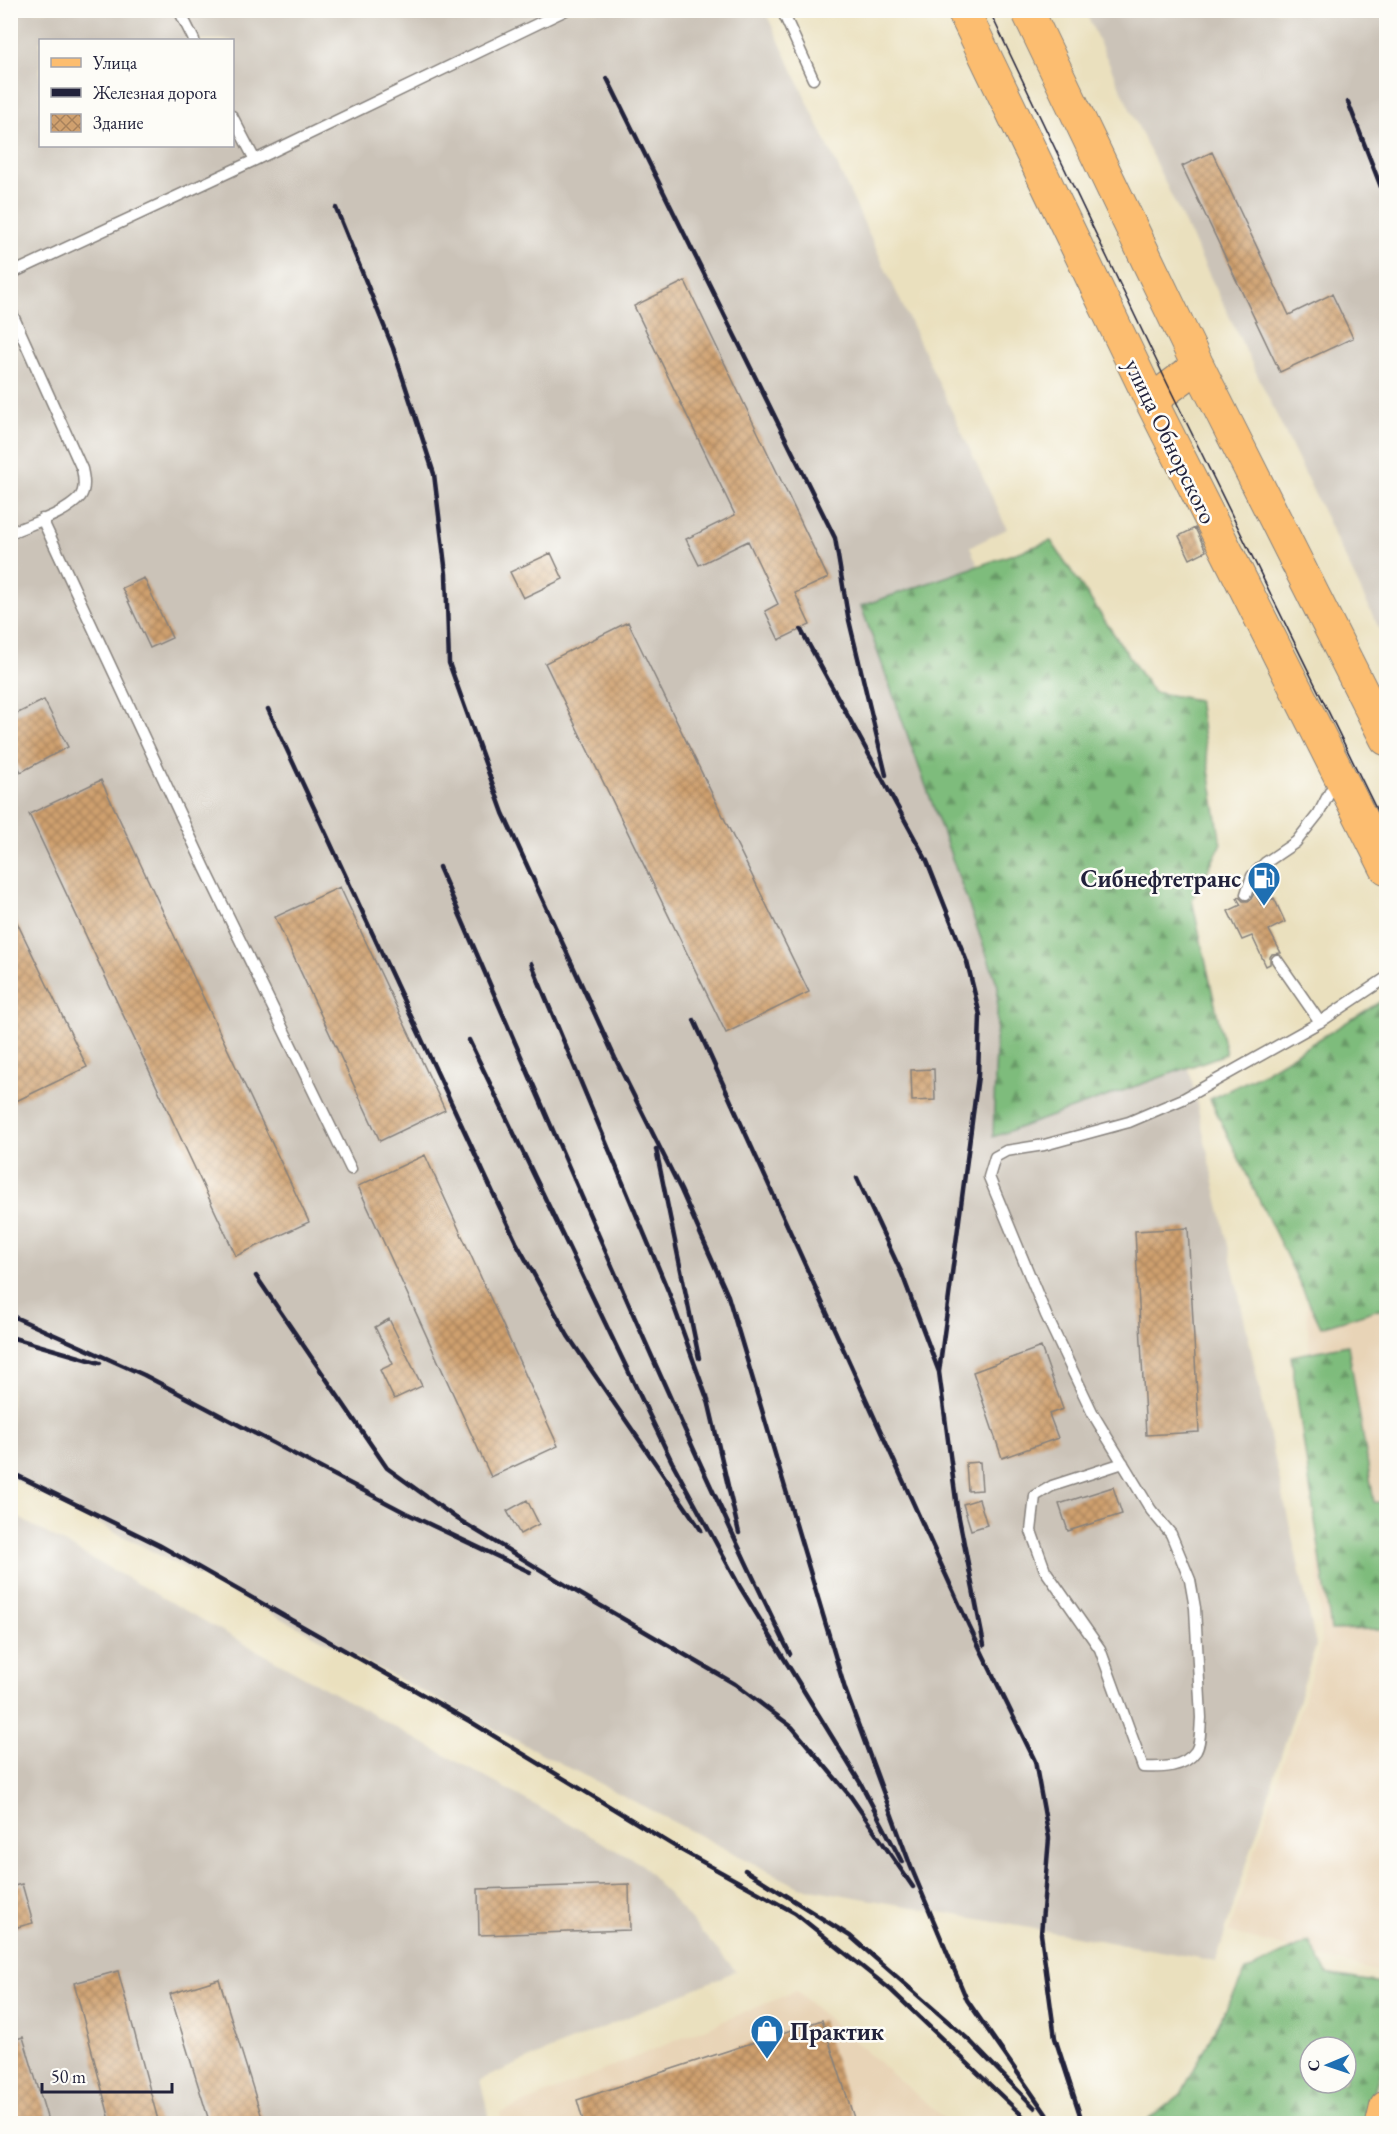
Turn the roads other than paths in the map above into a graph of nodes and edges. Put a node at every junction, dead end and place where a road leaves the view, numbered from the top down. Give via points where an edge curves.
1 (179, 10) edge
2 (566, 10) edge
3 (782, 10) edge
4 (963, 10) edge
5 (1027, 10) edge
6 (194, 39) edge
7 (813, 79) dead end
8 (234, 120) edge
9 (255, 160) junction
10 (10, 274) edge
11 (10, 309) edge
12 (1198, 366) junction
13 (1151, 401) junction
14 (42, 519) junction
15 (10, 533) edge
16 (1386, 739) edge
17 (1339, 774) junction
18 (1386, 868) edge
19 (1246, 894) dead end
20 (1277, 960) dead end
21 (1386, 978) edge
22 (1320, 1022) junction
23 (351, 1169) dead end
24 (1123, 1463) junction
25 (1386, 2107) edge
26 (1382, 2124) edge

1 - 6 lane
2 - 9 lane
3 - 7 lane
4 - 13 main road, улица Обнорского
5 - 12 main road
8 - 9 lane
9 - 10 lane
11 - 14 lane via 84,476 81,496
12 - 13 main road
12 - 16 main road
13 - 17 main road, улица Обнорского
14 - 15 lane
14 - 23 lane
17 - 18 main road, улица Обнорского
17 - 19 lane via 1319,813 1296,842 1252,876
20 - 22 lane
21 - 22 lane
22 - 24 lane via 1183,1099 1129,1122 1006,1151 995,1157 989,1177 1046,1315 1093,1414
24 - 24 lane via 1151,1510 1171,1534 1190,1580 1195,1608 1200,1735 1196,1751 1182,1762 1164,1768 1143,1767 1100,1649 1045,1570 1031,1531 1035,1496 1052,1486
25 - 26 main road

